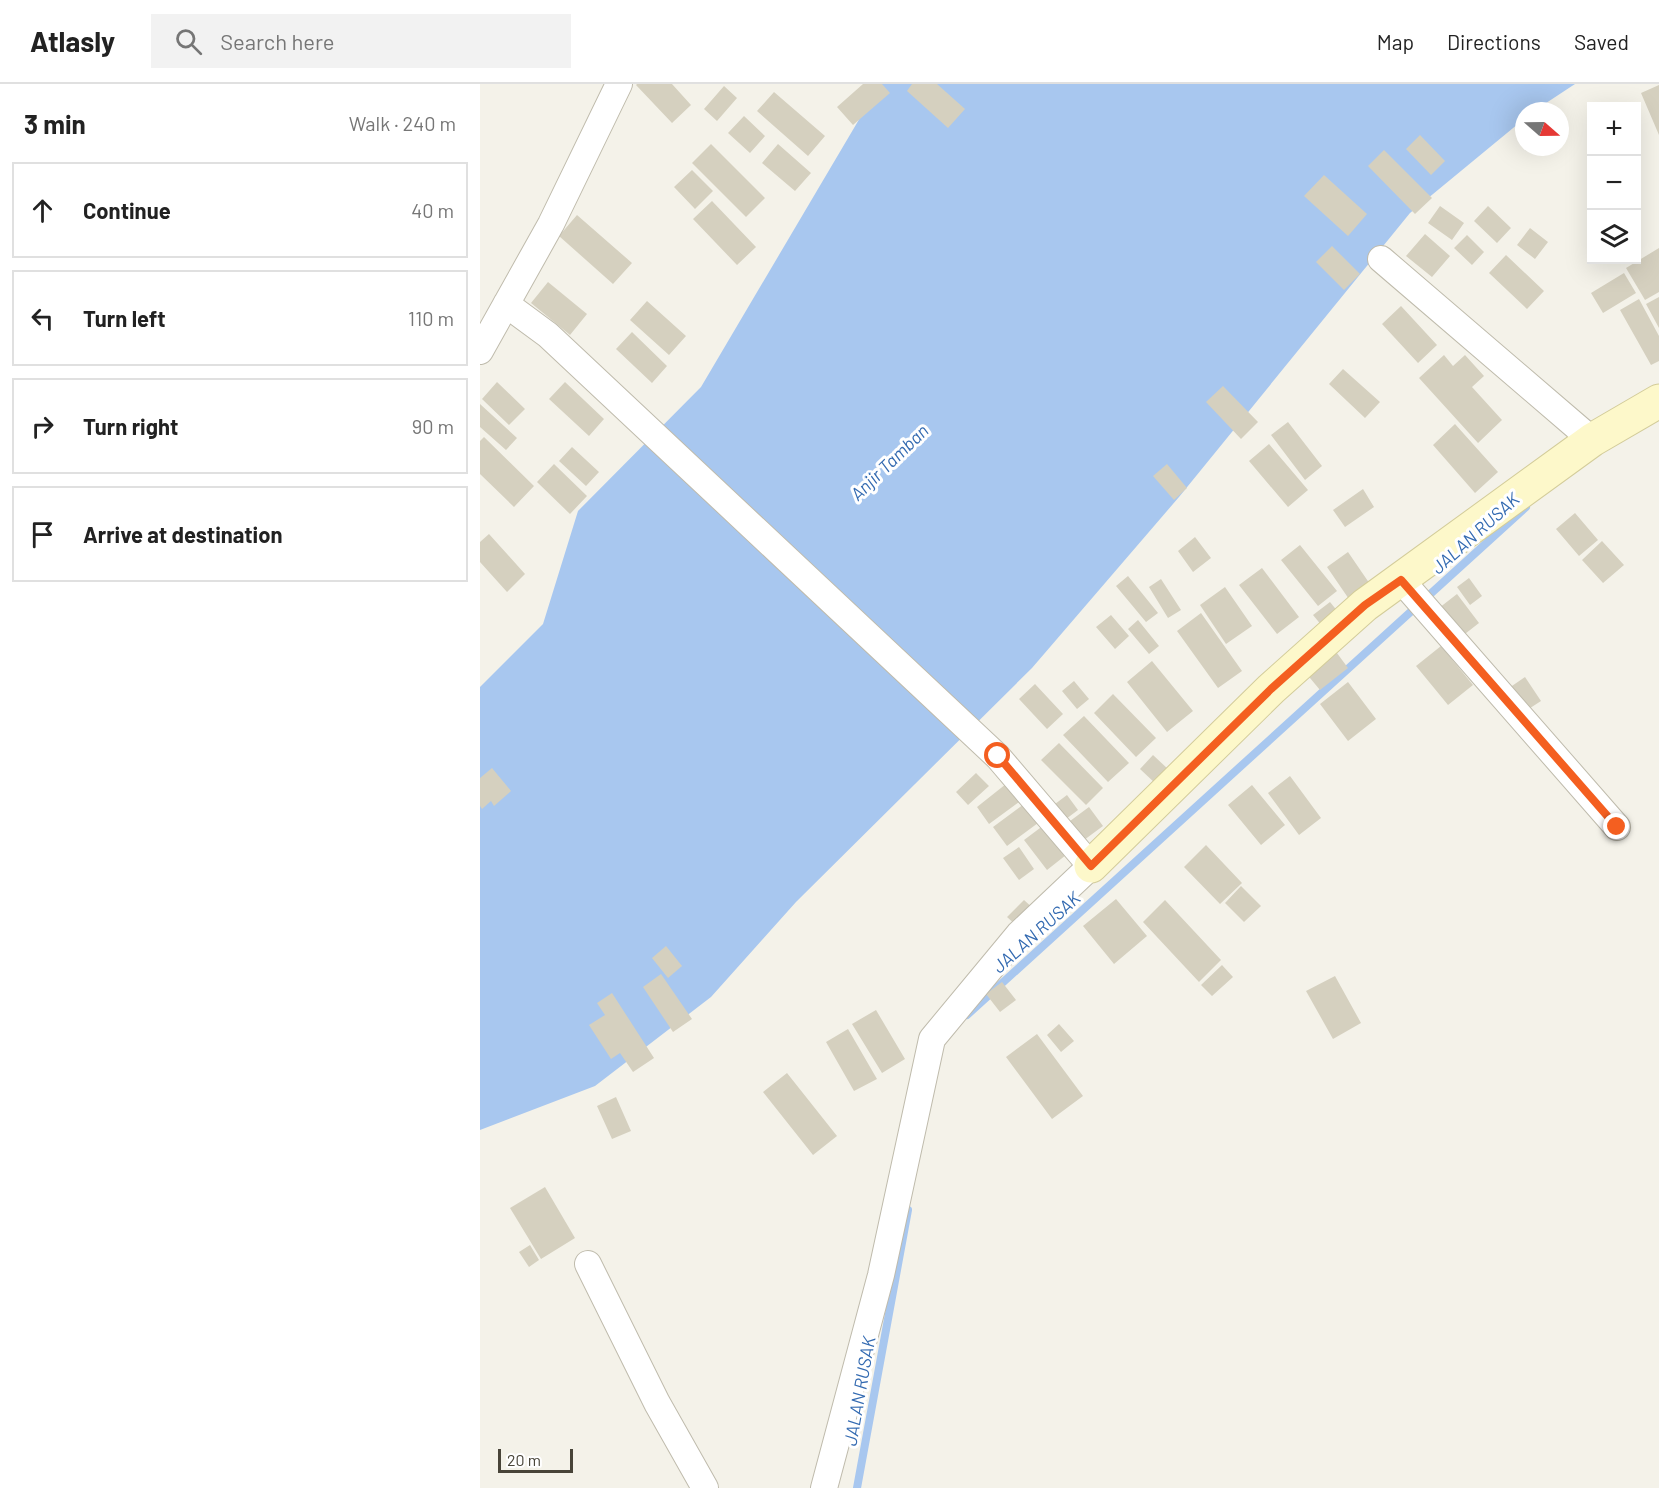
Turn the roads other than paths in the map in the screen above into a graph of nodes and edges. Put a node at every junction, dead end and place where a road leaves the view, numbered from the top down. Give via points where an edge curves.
1 (619, 84) edge
2 (1381, 259) dead end
3 (506, 303) junction
4 (480, 351) edge
5 (1659, 401) edge
6 (1592, 440) junction
7 (1401, 580) junction
8 (1617, 827) dead end
9 (1091, 866) junction
10 (588, 1264) dead end
11 (705, 1488) edge
12 (824, 1488) edge

1 - 3 street
2 - 6 street
3 - 4 street
3 - 9 street via 548,335 998,756
5 - 6 street
6 - 7 street
7 - 8 street
7 - 9 street via 1365,605 1271,689
9 - 12 street via 1019,934 932,1039 880,1275
10 - 11 street via 657,1403

